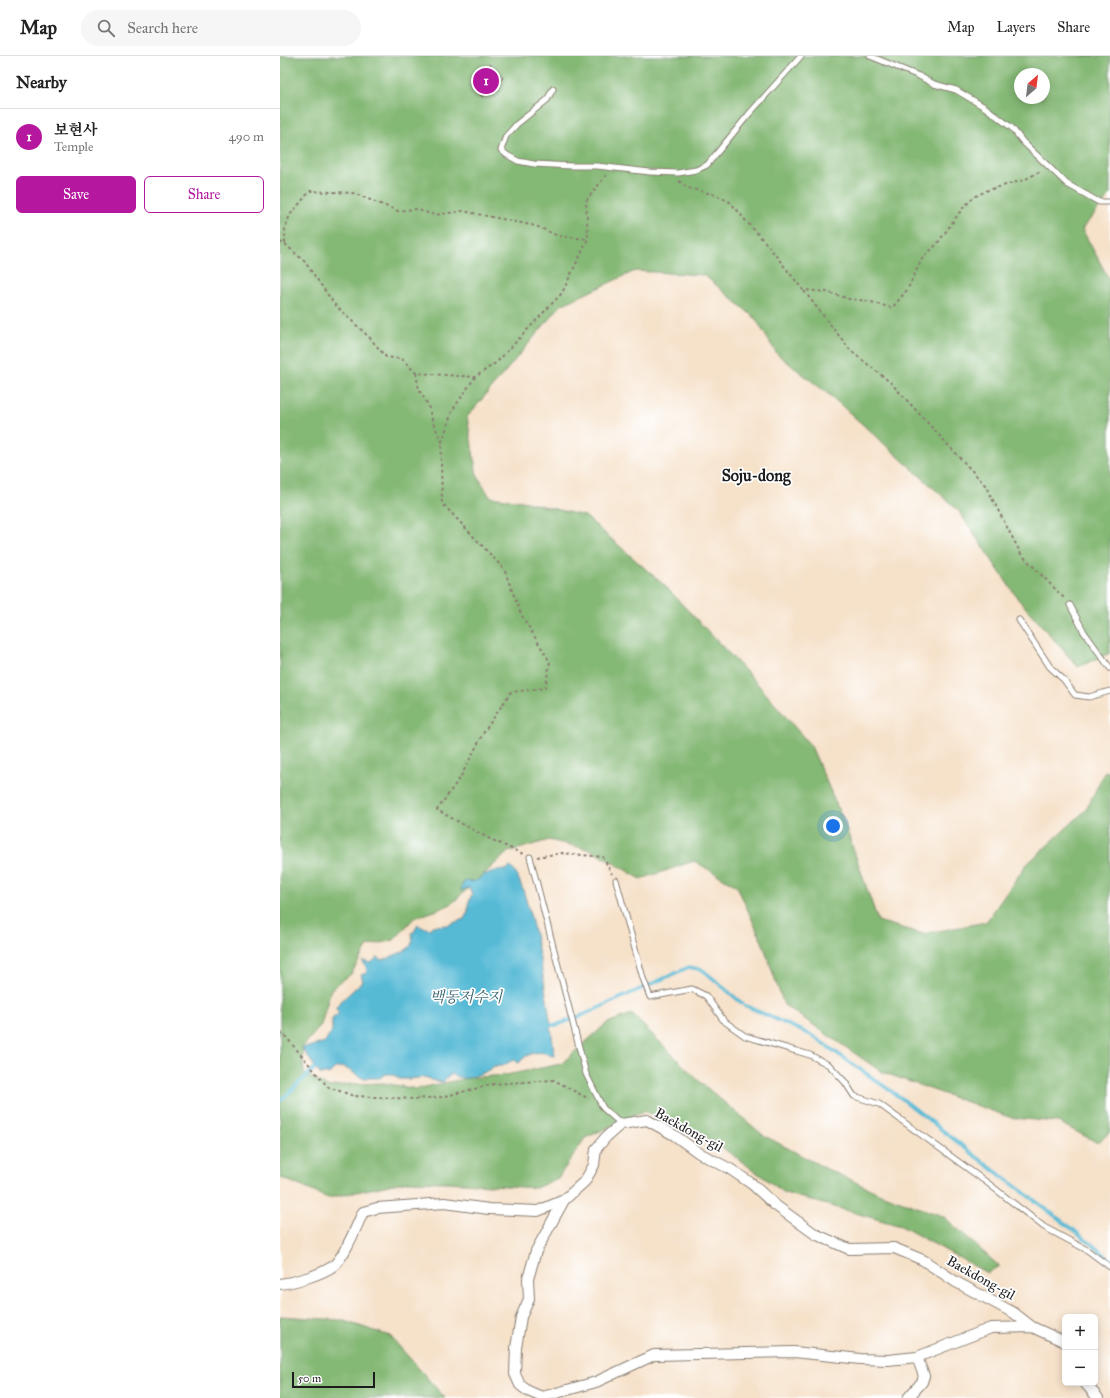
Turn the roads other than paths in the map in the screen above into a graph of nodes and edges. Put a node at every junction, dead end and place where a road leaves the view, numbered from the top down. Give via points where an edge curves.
1 (801, 56) edge
2 (870, 56) edge
3 (553, 89) dead end
4 (1110, 202) edge
5 (1070, 605) road end
6 (1020, 620) dead end
7 (1110, 668) edge
8 (1110, 691) edge
9 (530, 857) road end
10 (616, 880) road end
11 (621, 1124) junction
12 (564, 1200) junction
13 (1110, 1267) edge
14 (280, 1284) edge
15 (1032, 1327) junction
16 (1062, 1341) edge
17 (917, 1357) junction
18 (1088, 1386) edge
19 (542, 1397) edge
20 (908, 1398) edge
21 (1098, 1398) edge

1 - 3 lane via 707,165 678,173 534,164 518,161 507,155 501,150 506,136 547,100
2 - 4 lane via 934,84 956,90 986,108 1012,128 1067,184 1099,202
5 - 7 lane via 1084,632
6 - 8 lane via 1050,667 1075,695 1089,697
9 - 11 lane via 586,1074 603,1108
10 - 13 lane via 650,997 692,988 706,996 724,1021 745,1036 810,1055 829,1065 854,1096 878,1104 1044,1227 1087,1250
11 - 12 street via 596,1149 594,1165 586,1181
11 - 15 street, Baekdong-gil via 646,1120 730,1169 815,1234 849,1249 894,1248 922,1260 956,1282 1014,1313
12 - 14 street via 538,1211 444,1203 377,1208 363,1212 340,1258 333,1266 317,1274
12 - 19 street via 536,1251 528,1279 529,1299 521,1317 516,1348 515,1374 520,1385
15 - 16 street, Baekdong-gil
15 - 17 street via 991,1328
17 - 19 street via 860,1360 794,1352 654,1355 596,1382
17 - 20 street via 924,1376
18 - 21 street

